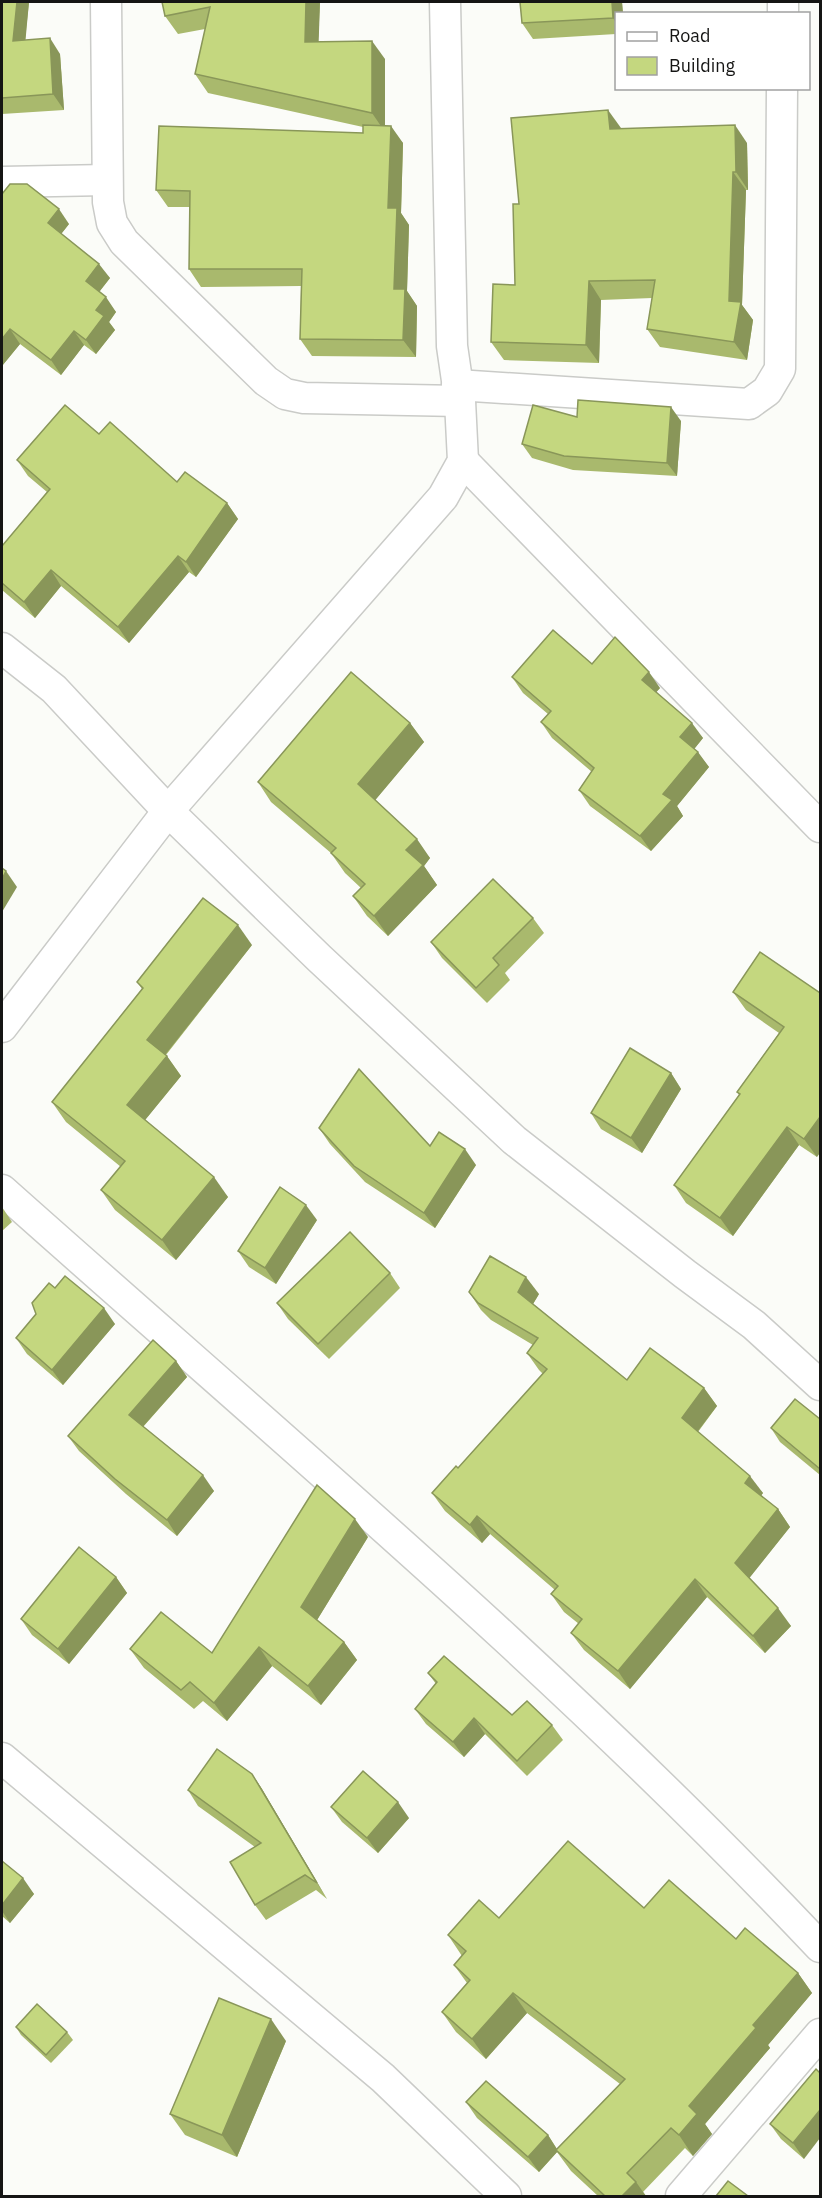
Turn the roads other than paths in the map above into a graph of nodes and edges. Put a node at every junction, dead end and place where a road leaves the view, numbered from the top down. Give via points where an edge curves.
1 (106, 2) edge
2 (445, 2) edge
3 (782, 90) edge
4 (107, 180) junction
5 (2, 182) edge
6 (459, 393) junction
7 (463, 460) junction
8 (2, 648) edge
9 (168, 811) junction
10 (820, 827) edge
11 (2, 1027) edge
12 (2, 1190) edge
13 (820, 1385) edge
14 (2, 1758) edge
15 (820, 1947) edge
16 (820, 2034) edge
17 (506, 2196) edge
18 (681, 2196) edge

1 - 4 street
2 - 6 street via 452,346
3 - 6 street via 780,369 766,391 749,404
4 - 5 street
4 - 6 street via 112,223 124,242 266,381 285,394 304,398
6 - 7 street
7 - 9 street via 443,497
7 - 10 street
8 - 9 street via 54,689
9 - 11 street
9 - 13 street via 514,1140 754,1325
12 - 15 street via 444,1583 644,1770
14 - 17 street via 383,2078
16 - 18 street

